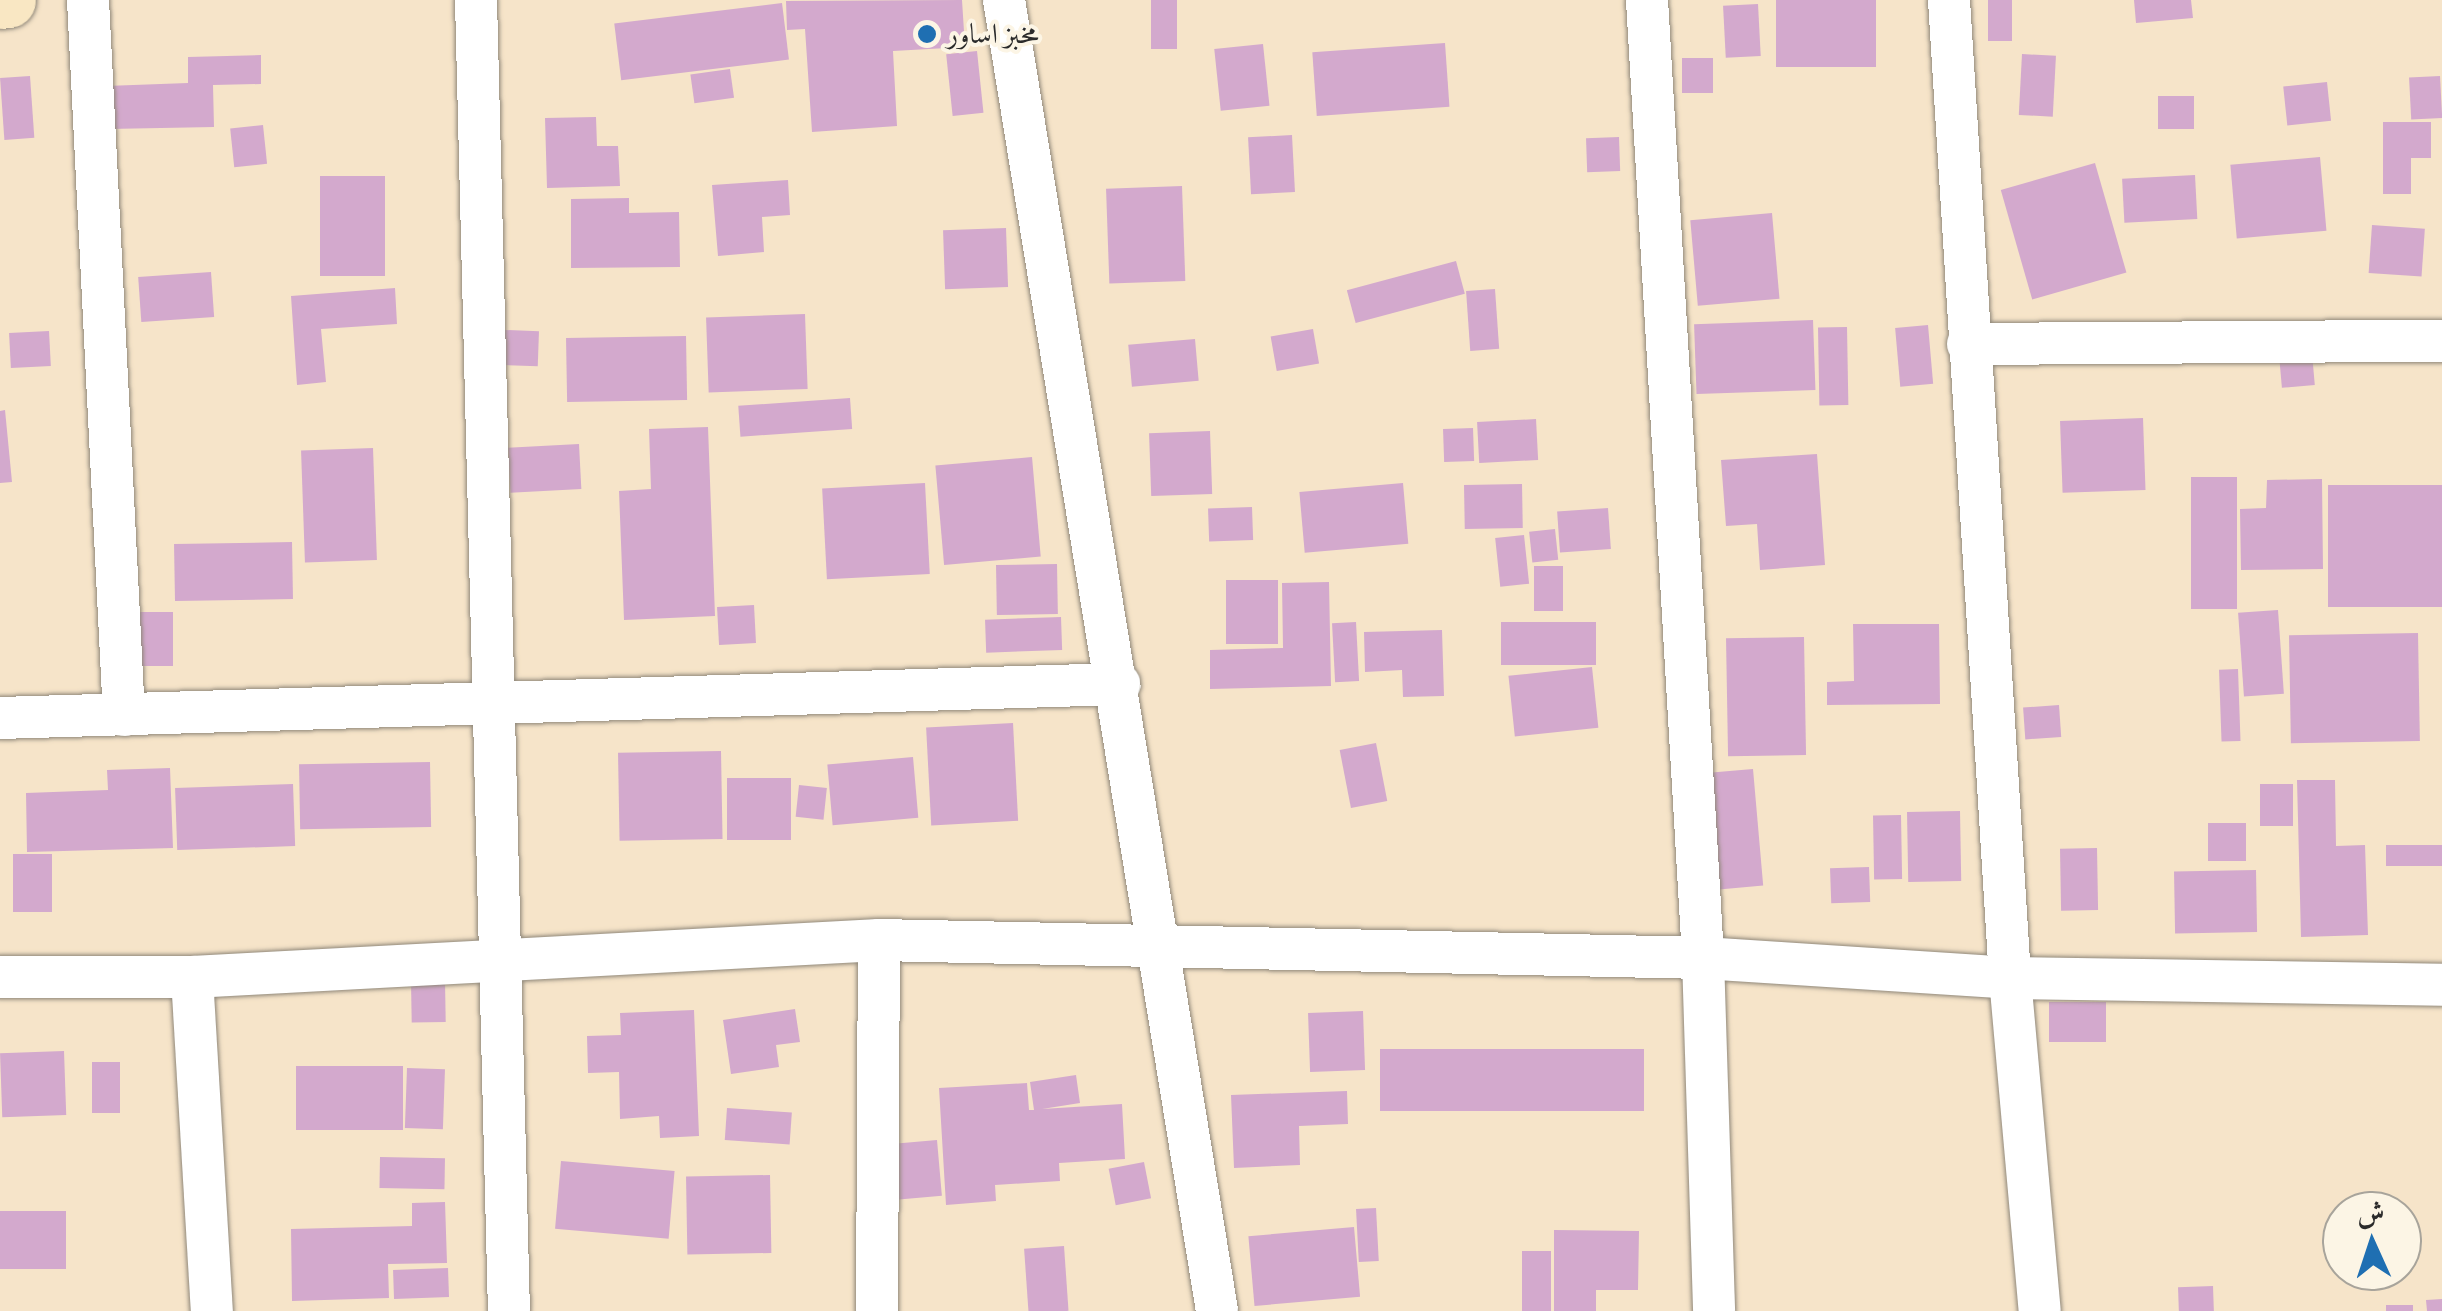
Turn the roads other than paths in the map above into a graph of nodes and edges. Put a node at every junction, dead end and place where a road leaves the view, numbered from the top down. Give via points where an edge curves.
1 (8, 0) edge
2 (88, 0) edge
3 (476, 0) edge
4 (1004, 0) edge
5 (1647, 0) edge
6 (1949, 0) edge
7 (0, 1) edge
8 (2442, 341) edge
9 (1968, 344) junction
10 (1119, 684) junction
11 (491, 708) junction
12 (124, 715) junction
13 (0, 718) edge
14 (879, 940) junction
15 (1158, 948) junction
16 (500, 958) junction
17 (1704, 958) junction
18 (0, 977) edge
19 (192, 977) junction
20 (2010, 978) junction
21 (2442, 985) edge
22 (212, 1311) edge
23 (509, 1311) edge
24 (877, 1311) edge
25 (1217, 1311) edge
26 (1714, 1311) edge
27 (2040, 1311) edge

1 - 7 street
2 - 12 street
3 - 11 street
4 - 10 street
5 - 17 street
6 - 9 street
8 - 9 street
9 - 20 street
10 - 11 street
10 - 15 street
11 - 12 street
11 - 16 street
12 - 13 street
14 - 15 street
14 - 16 street
14 - 24 street
15 - 17 street
15 - 25 street
16 - 19 street
16 - 23 street
17 - 20 street
17 - 26 street
18 - 19 street
19 - 22 street
20 - 21 street
20 - 27 street

